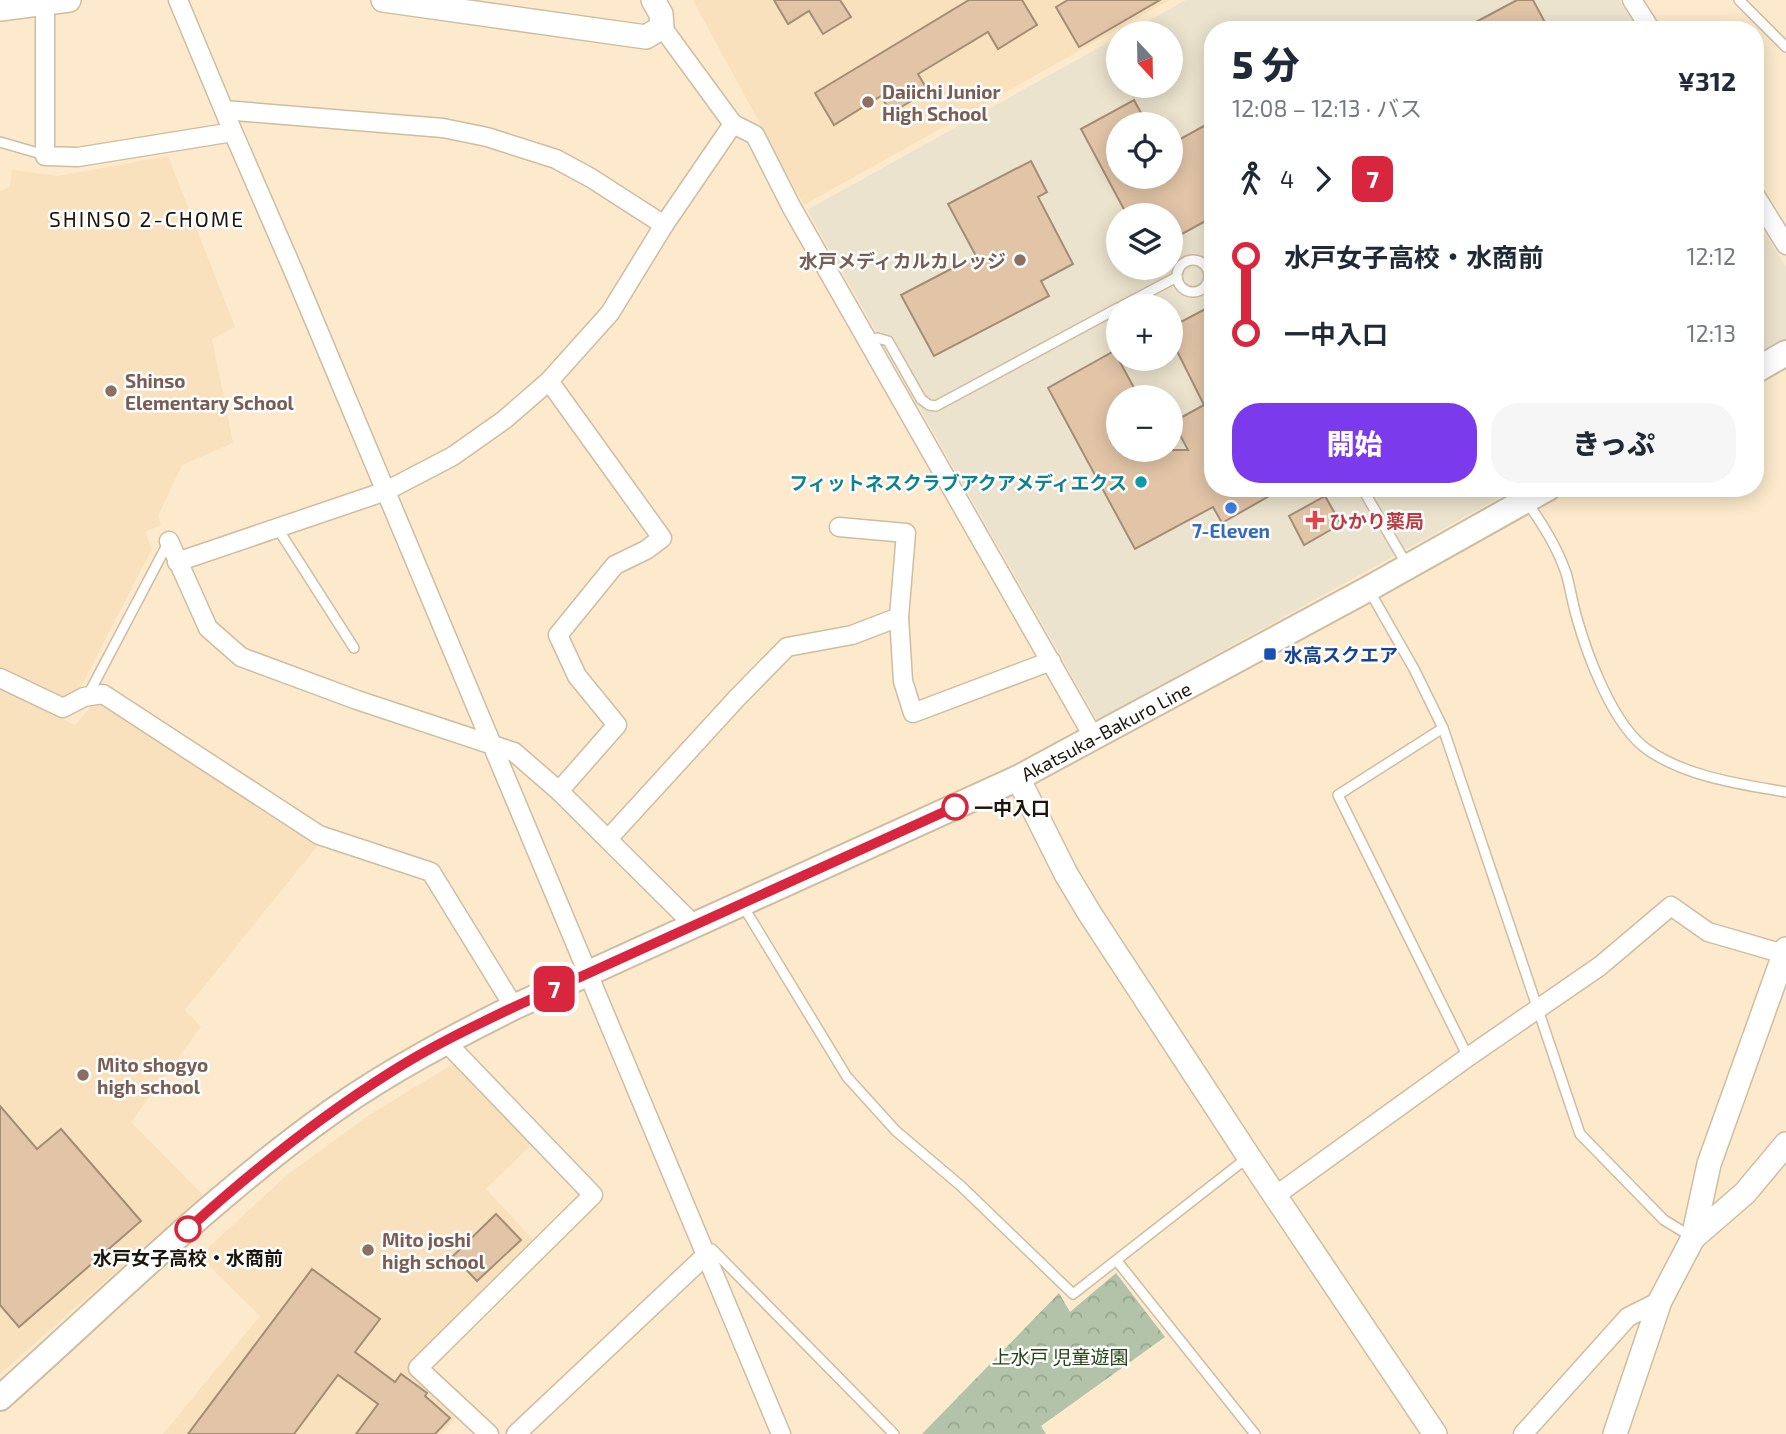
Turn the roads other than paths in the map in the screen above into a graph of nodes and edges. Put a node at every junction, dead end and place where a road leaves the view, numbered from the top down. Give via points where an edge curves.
1 (69, 0) edge
2 (178, 0) edge
3 (383, 0) edge
4 (653, 0) edge
5 (1632, 0) edge
6 (1739, 0) edge
7 (45, 4) junction
8 (0, 9) edge
9 (1645, 21) edge
10 (1760, 21) edge
11 (1764, 25) edge
12 (662, 27) junction
13 (1786, 47) edge
14 (223, 110) junction
15 (733, 124) junction
16 (233, 132) junction
17 (0, 142) edge
18 (46, 156) junction
19 (1764, 210) edge
20 (664, 225) junction
21 (1786, 246) edge
22 (1204, 264) edge
23 (1183, 266) edge
24 (1171, 280) edge
25 (1179, 280) edge
26 (1204, 286) edge
27 (1145, 294) edge
28 (1106, 315) edge
29 (869, 342) junction
30 (1786, 353) edge
31 (1764, 366) edge
32 (549, 381) junction
33 (386, 491) junction
34 (1368, 497) edge
35 (1533, 497) edge
36 (1526, 501) junction
37 (839, 527) dead end
38 (278, 529) junction
39 (169, 541) joint
40 (177, 562) junction
41 (1407, 567) junction
42 (1368, 589) junction
43 (899, 617) junction
44 (354, 648) dead end
45 (1051, 661) junction
46 (0, 678) edge
47 (87, 697) junction
48 (1443, 728) junction
49 (1094, 738) junction
50 (492, 746) junction
51 (1018, 778) junction
52 (559, 791) junction
53 (1786, 792) edge
54 (608, 839) junction
55 (742, 903) junction
56 (694, 925) junction
57 (1785, 951) edge
58 (587, 975) junction
59 (514, 1007) junction
60 (1538, 1009) junction
61 (445, 1041) junction
62 (1468, 1057) junction
63 (1786, 1144) edge
64 (1249, 1157) junction
65 (1275, 1196) junction
66 (1693, 1238) junction
67 (705, 1255) junction
68 (1117, 1261) junction
69 (1660, 1301) junction
70 (0, 1398) edge
71 (489, 1434) edge
72 (516, 1434) edge
73 (780, 1434) edge
74 (894, 1434) edge
75 (1255, 1434) edge
76 (1435, 1434) edge
77 (1523, 1434) edge
78 (1615, 1434) edge

1 - 7 street
2 - 14 street
3 - 12 street via 646,37
4 - 12 street
5 - 9 street
6 - 10 lane
7 - 8 street
7 - 18 street
11 - 13 lane
12 - 15 street
14 - 16 street
14 - 20 street via 443,128 487,137 556,159
15 - 20 street
15 - 29 street via 755,135
16 - 18 street via 78,157
16 - 33 street
17 - 18 lane
19 - 21 street
20 - 32 street via 610,313
22 - 23 lane via 1189,261
24 - 27 lane
25 - 26 lane via 1184,289 1197,292
28 - 29 lane via 936,406 921,399 888,341 877,338
29 - 45 street
30 - 31 main road
32 - 33 street via 453,456
32 - 52 street via 662,538 615,565 558,635 577,676 617,725
33 - 38 street
33 - 50 street
34 - 41 lane
35 - 36 main road, Akatsuka-Bakuro Line
36 - 41 main road, Akatsuka-Bakuro Line
36 - 53 lane via 1549,533 1566,572 1589,658 1629,733 1668,762 1744,785
37 - 43 street via 906,533
38 - 40 street
38 - 44 lane
39 - 40 street
39 - 47 lane
40 - 50 street via 208,628 242,657
41 - 42 main road, Akatsuka-Bakuro Line
42 - 48 lane
42 - 49 main road, Akatsuka-Bakuro Line
43 - 45 street via 903,681 913,713
43 - 54 street via 852,635 787,647
45 - 49 street
46 - 47 street via 63,708
47 - 59 street via 103,694 319,835 432,872
48 - 60 lane
48 - 62 lane via 1338,795
49 - 51 main road, Akatsuka-Bakuro Line
50 - 52 street via 514,751
50 - 58 street
51 - 55 main road, Akatsuka-Bakuro Line
51 - 64 street via 1090,914
52 - 54 street
54 - 56 street
55 - 56 main road, Akatsuka-Bakuro Line
55 - 68 lane via 847,1077 897,1131 1073,1294
56 - 58 main road, Akatsuka-Bakuro Line
57 - 60 street via 1708,932 1671,906 1600,966
57 - 66 street via 1710,1164
58 - 59 main road, Akatsuka-Bakuro Line
58 - 67 street
59 - 61 main road, Akatsuka-Bakuro Line
60 - 62 street
60 - 66 lane via 1580,1134 1664,1220
61 - 70 main road, Akatsuka-Bakuro Line via 333,1111 240,1183
61 - 71 street via 593,1195 418,1368
62 - 65 street
63 - 66 street via 1745,1193
64 - 65 street
64 - 68 lane
65 - 76 street
66 - 69 street
67 - 72 street
67 - 73 street
67 - 74 lane via 712,1250
68 - 75 lane
69 - 77 street via 1628,1317
69 - 78 street

